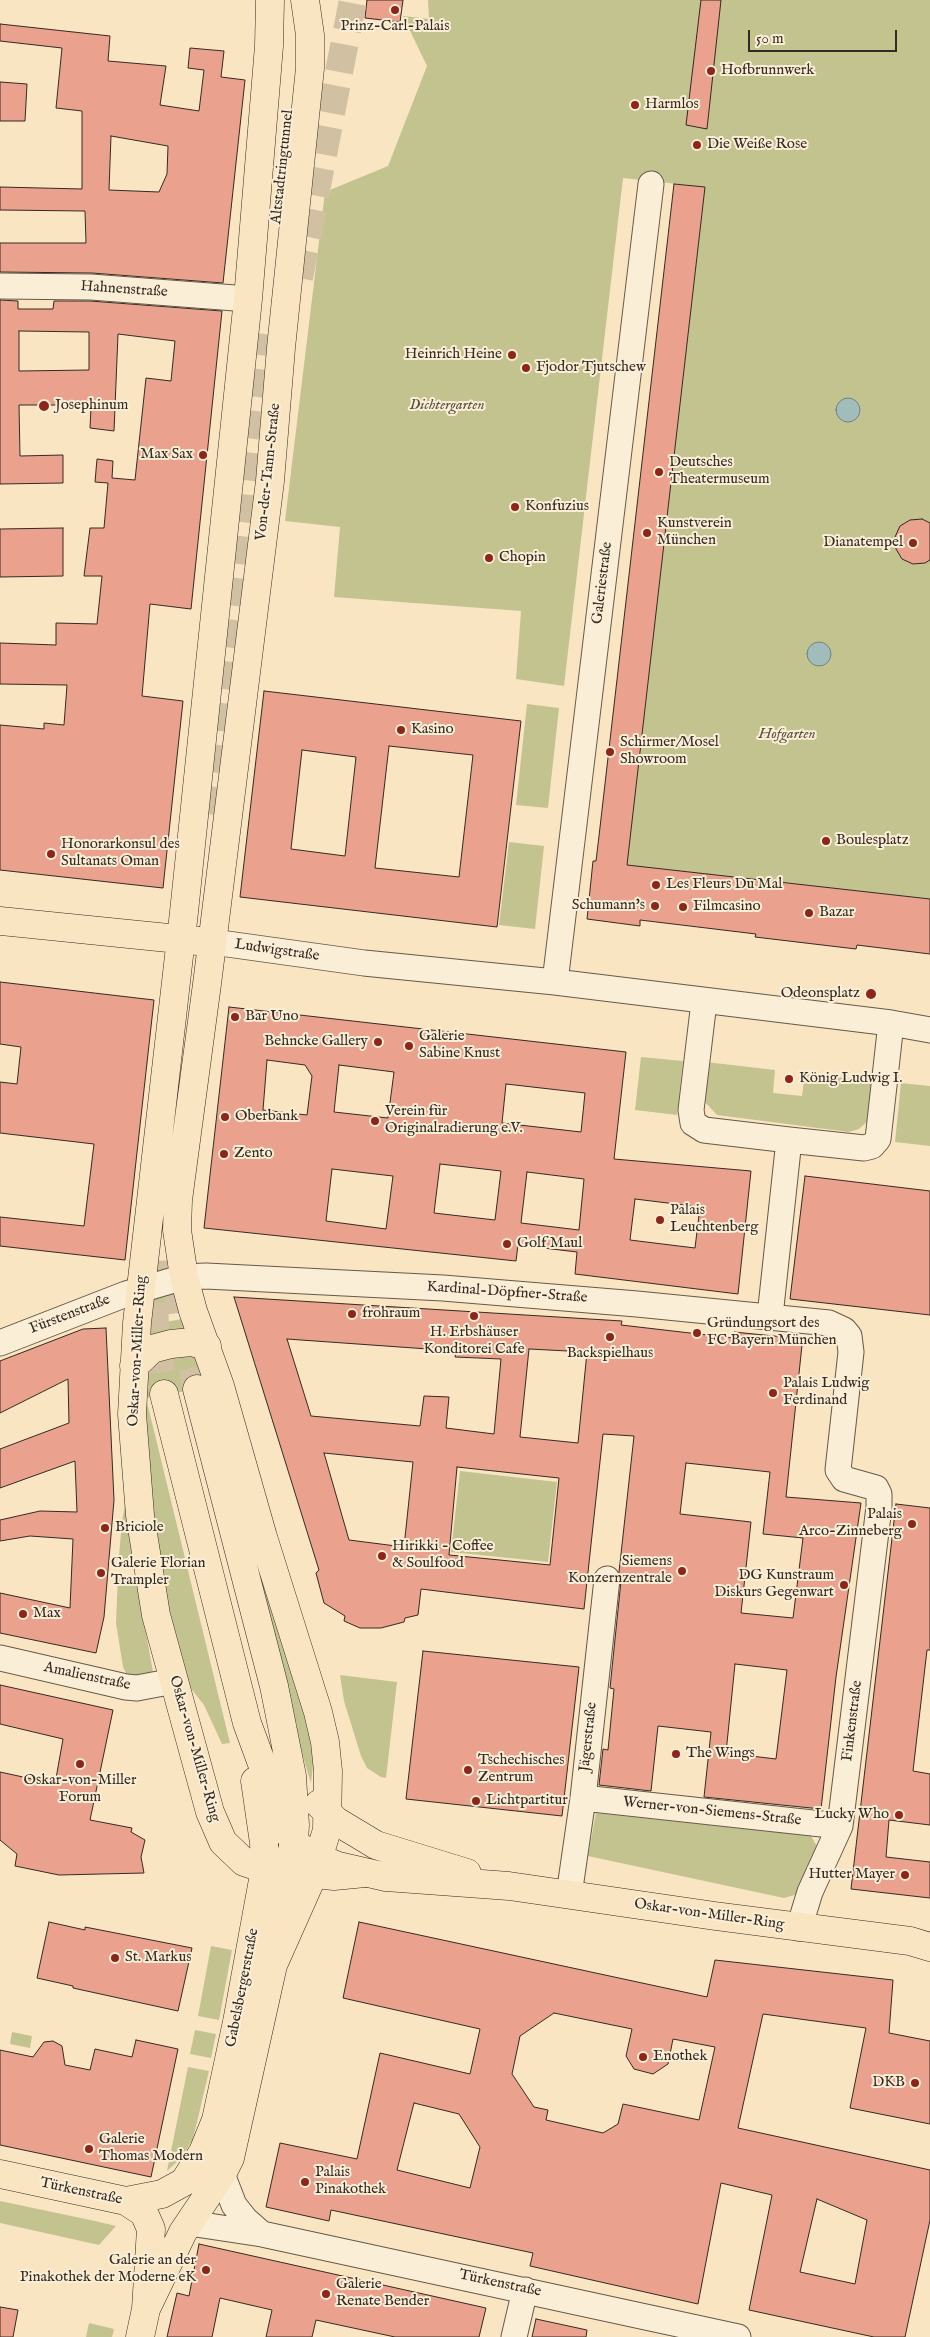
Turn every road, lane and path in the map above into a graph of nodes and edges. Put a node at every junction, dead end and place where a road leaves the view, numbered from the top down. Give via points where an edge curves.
1 (270, 0) edge
2 (286, 0) edge
3 (305, 0) edge
4 (651, 184) dead end
5 (0, 286) edge
6 (248, 299) junction
7 (265, 334) tunnel mouth
8 (231, 471) junction
9 (270, 481) junction
10 (0, 921) edge
11 (181, 939) junction
12 (213, 942) junction
13 (555, 982) junction
14 (704, 1002) junction
15 (930, 1019) edge
16 (891, 1023) junction
17 (930, 1030) edge
18 (789, 1140) junction
19 (184, 1278) junction
20 (140, 1290) junction
21 (770, 1316) junction
22 (0, 1343) edge
23 (207, 1346) junction
24 (134, 1366) junction
25 (197, 1389) tunnel mouth
26 (164, 1394) tunnel mouth
27 (879, 1507) joint
28 (606, 1579) dead end
29 (0, 1658) edge
30 (174, 1681) junction
31 (247, 1723) junction
32 (289, 1753) junction
33 (583, 1798) junction
34 (327, 1813) junction
35 (840, 1826) junction
36 (294, 1842) junction
37 (296, 1869) junction
38 (509, 1886) junction
39 (569, 1895) junction
40 (799, 1928) junction
41 (923, 1942) edge
42 (0, 2174) edge
43 (222, 2174) junction
44 (126, 2201) junction
45 (188, 2223) junction
46 (150, 2227) joint
47 (262, 2234) junction
48 (525, 2290) junction
49 (146, 2309) junction
50 (140, 2337) edge
51 (514, 2337) edge
52 (738, 2337) edge

1 - 6 main road
2 - 7 main road, Altstadtringtunnel via 292,40 292,71
3 - 9 main road, Von-der-Tann-Straße via 310,68
4 - 13 street, Galeriestraße
5 - 6 street, Hahnenstraße via 91,286
6 - 8 main road
8 - 9 main road via 242,482
8 - 11 main road
9 - 12 main road, Von-der-Tann-Straße
10 - 11 main road, Ludwigstraße
11 - 12 main road, Ludwigstraße
11 - 20 main road, Oskar-von-Miller-Ring
12 - 13 street, Ludwigstraße via 364,963
12 - 19 main road via 178,1200 177,1230
13 - 14 street
14 - 16 street
14 - 18 street via 691,1110 694,1123 704,1130
15 - 16 street
16 - 17 street
16 - 18 street via 878,1139 872,1146 864,1148
18 - 21 street
19 - 20 street, Kardinal-Döpfner-Straße
19 - 21 street, Kardinal-Döpfner-Straße via 220,1276 443,1288
19 - 23 main road
20 - 22 street, Fürstenstraße via 88,1307
20 - 24 main road, Oskar-von-Miller-Ring
21 - 27 street, Kardinal-Döpfner-Straße via 829,1323 844,1330 851,1343 838,1470 844,1480 876,1488
23 - 24 main road via 191,1342 152,1349
23 - 34 main road via 318,1712 328,1771
24 - 30 main road, Oskar-von-Miller-Ring via 132,1414 140,1515 156,1615
25 - 32 main road, Oskar-von-Miller-Ring
26 - 31 main road, Oskar-von-Miller-Ring
27 - 35 street, Finkenstraße
28 - 33 street, Jägerstraße
29 - 30 street, Amalienstraße via 126,1687
30 - 37 main road, Oskar-von-Miller-Ring via 210,1812 228,1848 244,1862
31 - 36 main road, Oskar-von-Miller-Ring via 279,1814
31 - 37 main road, Gabelsbergerstraße via 264,1843
32 - 34 main road, Oskar-von-Miller-Ring via 307,1790
32 - 36 main road, Oskar-von-Miller-Ring via 296,1805
33 - 35 street, Werner-von-Siemens-Straße
33 - 39 street, Jägerstraße
34 - 37 main road via 326,1830
34 - 38 main road, Oskar-von-Miller-Ring via 376,1845
35 - 40 street, Finkenstraße via 810,1892
36 - 37 main road, Gabelsbergerstraße
37 - 38 main road, Oskar-von-Miller-Ring
37 - 43 main road, Gabelsbergerstraße via 234,2144
37 - 44 main road, Gabelsbergerstraße via 237,2022 211,2134 196,2166 184,2182 162,2194
38 - 39 main road, Oskar-von-Miller-Ring
39 - 40 main road, Oskar-von-Miller-Ring
40 - 41 main road, Oskar-von-Miller-Ring
42 - 44 main road, Türkenstraße
43 - 45 main road, Gabelsbergerstraße
43 - 47 street via 234,2205
44 - 46 main road, Türkenstraße via 144,2213
45 - 47 street, Türkenstraße
45 - 49 main road, Gabelsbergerstraße
46 - 49 main road, Gabelsbergerstraße
47 - 48 street, Türkenstraße
48 - 51 street
48 - 52 street, Türkenstraße
49 - 50 main road, Gabelsbergerstraße

